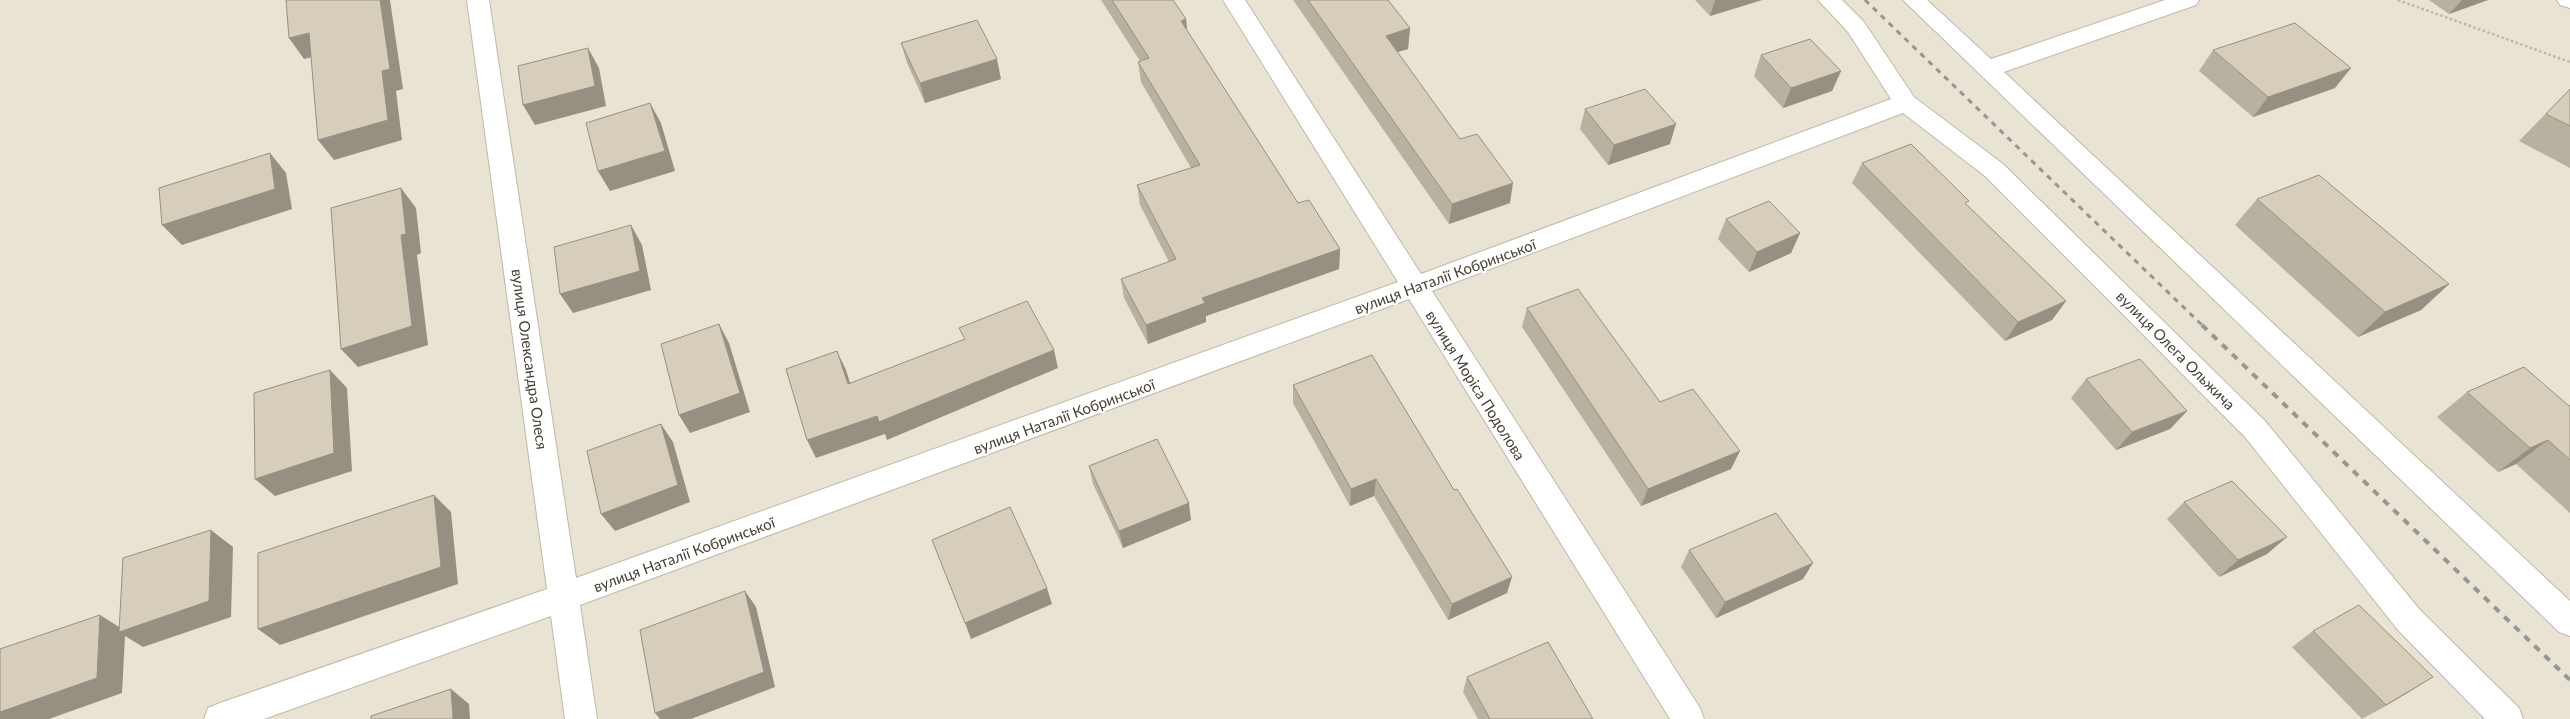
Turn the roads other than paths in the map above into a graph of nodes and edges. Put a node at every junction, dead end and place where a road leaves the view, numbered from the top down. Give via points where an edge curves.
1 (478, 0) edge
2 (1234, 0) edge
3 (1829, 0) edge
4 (1914, 0) edge
5 (2188, 0) edge
6 (1988, 69) junction
7 (1906, 103) junction
8 (1415, 288) junction
9 (564, 598) junction
10 (2570, 622) edge
11 (220, 719) edge
12 (581, 719) edge
13 (1688, 719) edge
14 (2507, 719) edge

1 - 9 street, вулиця Олександра Олеся
2 - 8 street, вулиця Моріса Подолова
3 - 7 street, вулиця Олега Ольжича via 1856,27
4 - 6 street
5 - 6 street
6 - 10 street
7 - 8 street, вулиця Наталії Кобринської
7 - 14 street, вулиця Олега Ольжича via 1994,170 2255,428 2409,620
8 - 9 street, вулиця Наталії Кобринської
8 - 13 street, вулиця Моріса Подолова
9 - 11 street, вулиця Наталії Кобринської
9 - 12 street, вулиця Олександра Олеся

